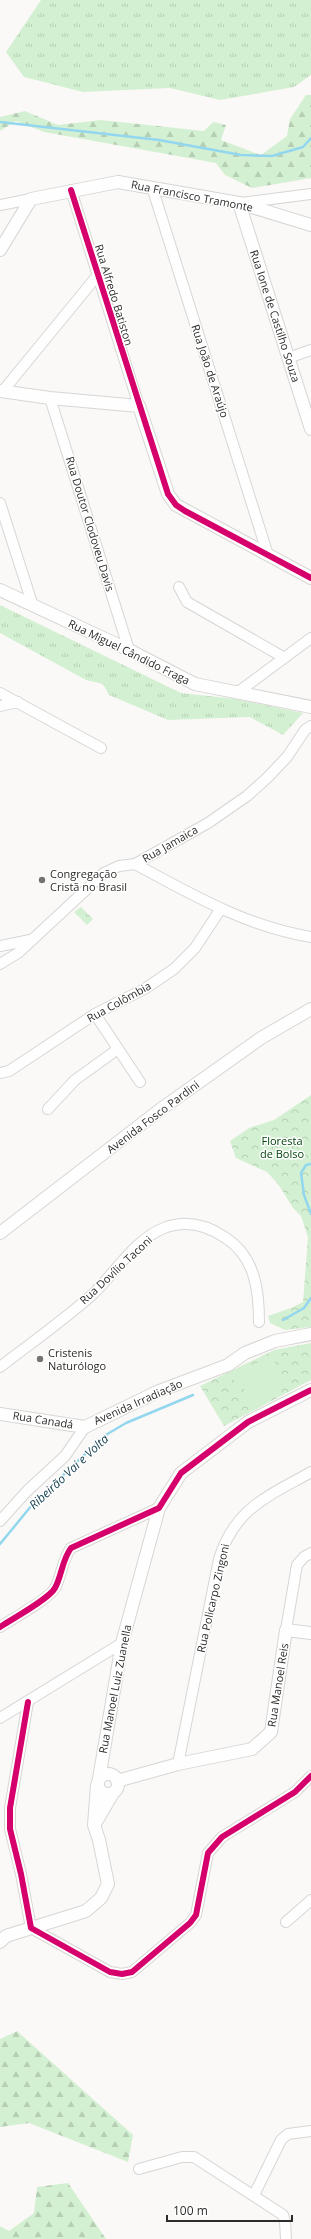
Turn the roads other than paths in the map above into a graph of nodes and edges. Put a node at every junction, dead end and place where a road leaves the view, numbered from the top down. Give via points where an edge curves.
1 (152, 187) junction
2 (71, 190) junction
3 (311, 194) edge
4 (31, 199) junction
5 (239, 203) junction
6 (0, 205) edge
7 (311, 225) edge
8 (0, 250) edge
9 (97, 276) junction
10 (311, 350) edge
11 (288, 358) junction
12 (1, 392) edge
13 (50, 398) junction
14 (138, 406) junction
15 (311, 429) edge
16 (0, 503) edge
17 (268, 555) junction
18 (311, 578) edge
19 (179, 587) dead end
20 (0, 590) edge
21 (33, 606) junction
22 (311, 638) edge
23 (129, 650) junction
24 (283, 657) junction
25 (238, 692) junction
26 (0, 693) edge
27 (18, 702) junction
28 (0, 706) edge
29 (311, 707) edge
30 (311, 726) edge
31 (101, 748) dead end
32 (135, 864) junction
33 (220, 910) junction
34 (311, 937) edge
35 (30, 940) junction
36 (0, 946) edge
37 (0, 964) edge
38 (311, 1009) edge
39 (95, 1014) junction
40 (118, 1049) junction
41 (0, 1073) edge
42 (140, 1082) dead end
43 (48, 1108) dead end
44 (0, 1233) edge
45 (259, 1322) dead end
46 (311, 1334) edge
47 (0, 1367) edge
48 (311, 1390) edge
49 (0, 1414) edge
50 (85, 1427) junction
51 (311, 1472) edge
52 (159, 1508) junction
53 (0, 1521) edge
54 (311, 1553) edge
55 (0, 1628) edge
56 (286, 1630) junction
57 (311, 1633) edge
58 (122, 1643) junction
59 (28, 1702) junction
60 (0, 1718) edge
61 (178, 1764) junction
62 (311, 1776) edge
63 (98, 1782) junction
64 (115, 1787) junction
65 (94, 1825) junction
66 (311, 1900) edge
67 (286, 1922) dead end
68 (31, 1928) junction
69 (0, 1942) edge
70 (311, 2131) edge
71 (138, 2169) dead end
72 (254, 2195) junction
73 (286, 2239) edge

1 - 2 street, Rua Francisco Tramonte via 118,182
1 - 5 street, Rua Francisco Tramonte
1 - 17 street, Rua João de Araújo
2 - 4 street, Rua Francisco Tramonte
2 - 9 street, Rua Alfredo Batiston
3 - 5 street
4 - 6 street, Rua Francisco Tramonte
4 - 8 street
5 - 7 street, Rua Francisco Tramonte
5 - 11 street, Rua Ione de Castilho Souza
9 - 12 street
9 - 14 street, Rua Alfredo Batiston
10 - 11 street
11 - 15 street, Rua Ione de Castilho Souza
12 - 13 street
13 - 14 street
13 - 23 street, Rua Doutor Clodoveu Davis
14 - 17 street via 168,494 176,505
16 - 21 street
17 - 18 street
19 - 24 street via 187,602
20 - 21 street, Rua Miguel Cândido Fraga
21 - 23 street, Rua Miguel Cândido Fraga
22 - 24 street
23 - 25 street, Rua Miguel Cândido Fraga via 195,684
24 - 25 street
25 - 29 street, Rua Miguel Cândido Fraga
26 - 27 street
27 - 28 street
27 - 31 street
30 - 32 street, Rua Jamaica via 305,730 277,768 247,796 208,823
32 - 33 street
32 - 35 street, Rua Jamaica via 118,866 104,873
33 - 34 street via 274,929
33 - 39 street, Rua Colômbia via 196,948 174,969 146,988
35 - 36 street
35 - 37 street, Rua Jamaica
38 - 44 street, Avenida Fosco Pardini via 260,1038 161,1109
39 - 40 street
39 - 41 street, Rua Colômbia via 9,1071
40 - 42 street
40 - 43 street via 75,1080
45 - 47 street, Rua Dovílio Taconi via 257,1288 252,1269 243,1254 232,1242 203,1226 189,1223 174,1225 145,1239 93,1294
46 - 50 street, Avenida Irradiação via 275,1341 245,1353 228,1365 159,1391
48 - 52 street, Rua Manoel Luiz Zuanella via 248,1422 181,1473
49 - 50 street, Rua Canadá
50 - 53 street, Avenida Irradiação via 65,1456 27,1491
51 - 61 street, Rua Policarpo Zingoni via 257,1502 236,1522 225,1540
52 - 55 street via 71,1548 66,1555 55,1589
52 - 58 street, Rua Manoel Luiz Zuanella
54 - 56 street, Rua Manoel Reis via 297,1565
56 - 57 street
56 - 61 street, Rua Manoel Reis via 271,1732 252,1749
58 - 59 street
58 - 63 street, Rua Manoel Luiz Zuanella
59 - 60 street
59 - 68 street via 10,1808 10,1829
61 - 64 street, Rua Manoel Reis
62 - 68 street via 295,1792 222,1837 208,1853 196,1915 132,1972 110,1972
63 - 64 street via 103,1793
63 - 64 street via 107,1774 114,1776
63 - 65 street, Rua Manoel Luiz Zuanella
64 - 65 street
65 - 68 street via 100,1840 108,1884 101,1898 86,1911
66 - 67 street
68 - 69 street via 6,1936
70 - 72 street via 288,2134 281,2140
71 - 72 street via 182,2157 194,2157
72 - 73 street via 283,2215

